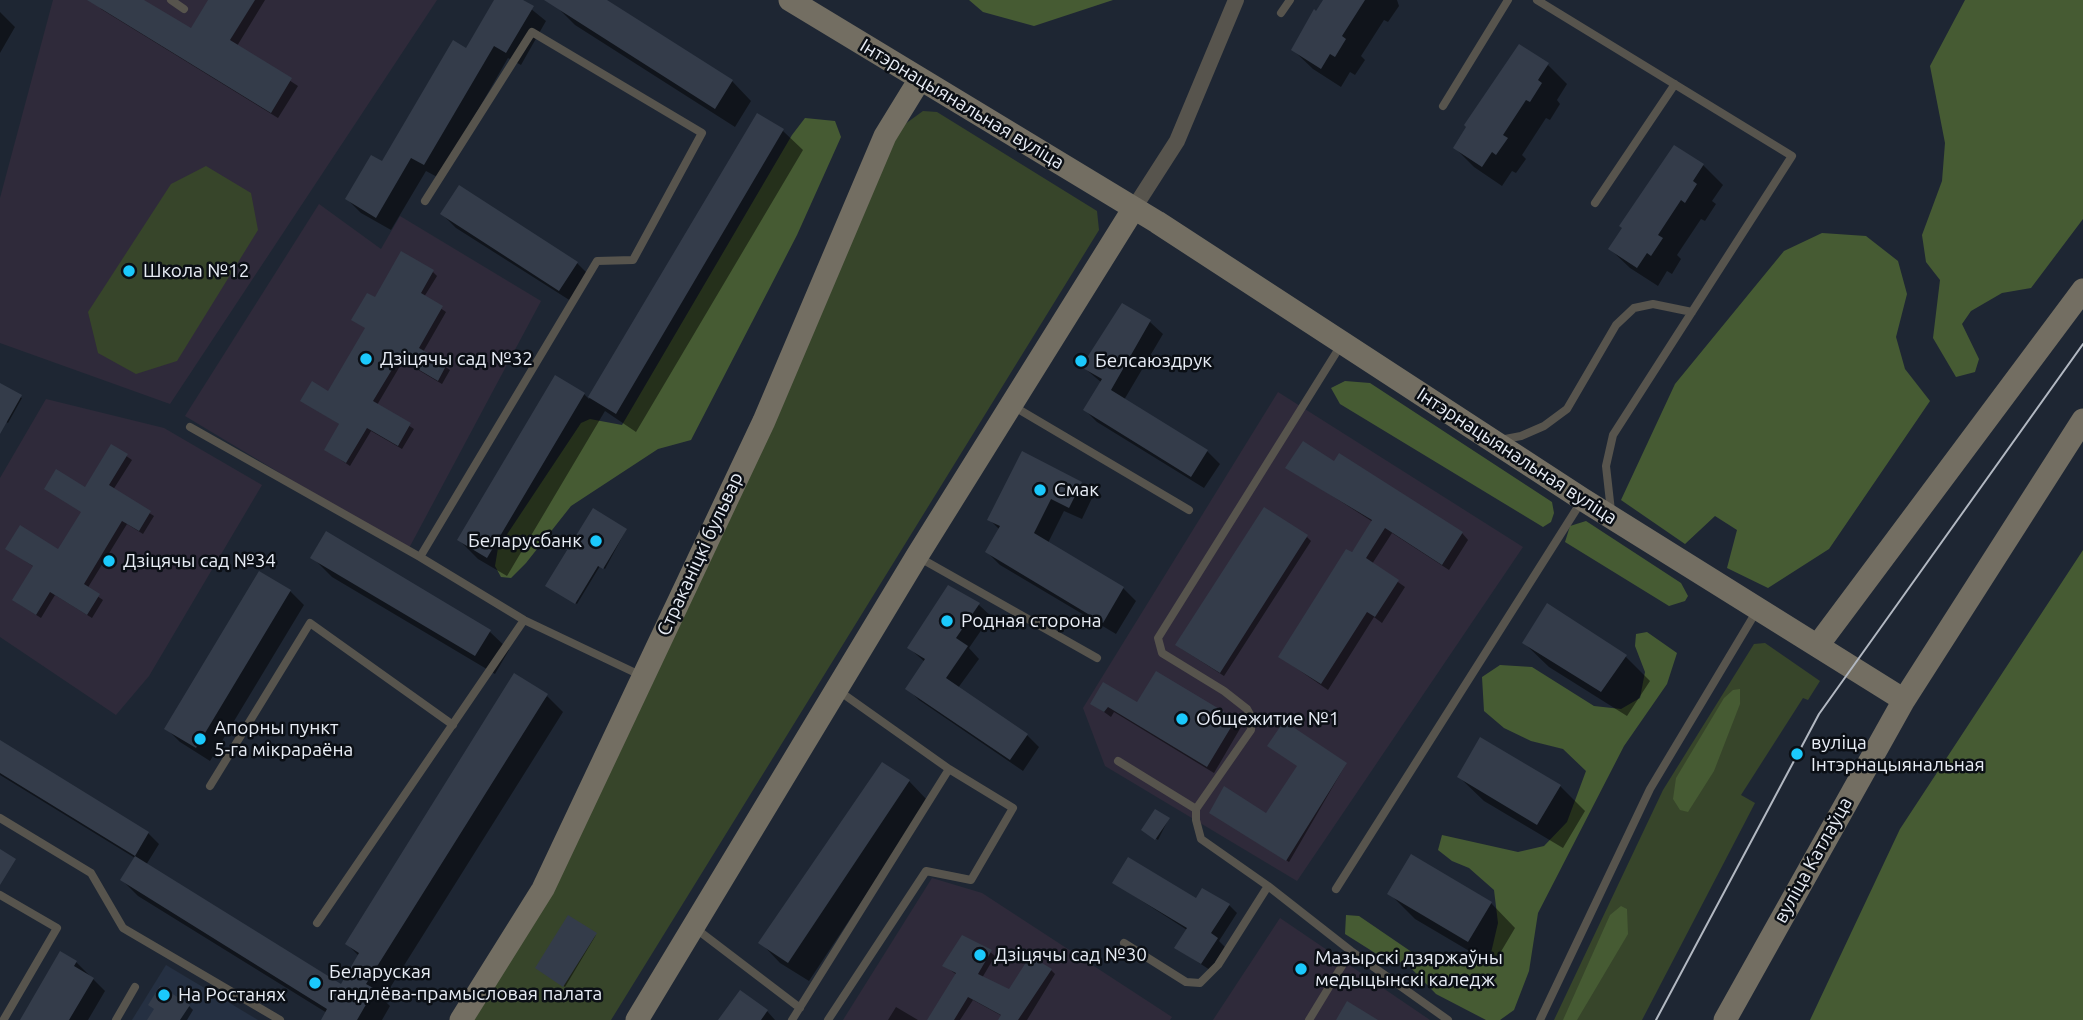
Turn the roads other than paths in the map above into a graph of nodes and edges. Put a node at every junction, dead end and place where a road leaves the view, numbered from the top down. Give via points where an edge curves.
1 (171, 0) edge
2 (790, 0) edge
3 (1236, 0) edge
4 (1290, 0) edge
5 (1508, 0) edge
6 (1537, 0) edge
7 (184, 9) dead end
8 (1281, 13) dead end
9 (920, 79) junction
10 (1675, 84) junction
11 (1443, 106) dead end
12 (425, 201) dead end
13 (1595, 204) dead end
14 (1134, 208) junction
15 (2083, 290) edge
16 (1692, 312) junction
17 (1343, 342) junction
18 (1011, 405) junction
19 (2083, 420) edge
20 (190, 427) dead end
21 (1493, 442) junction
22 (1582, 499) junction
23 (1189, 510) dead end
24 (1612, 518) junction
25 (917, 556) junction
26 (420, 557) junction
27 (1759, 608) junction
28 (524, 620) junction
29 (1818, 645) junction
30 (1097, 658) dead end
31 (642, 676) junction
32 (836, 689) junction
33 (1904, 701) junction
34 (453, 725) junction
35 (1118, 761) dead end
36 (949, 769) junction
37 (210, 786) dead end
38 (1196, 809) junction
39 (0, 818) edge
40 (1268, 886) junction
41 (1336, 889) dead end
42 (0, 895) edge
43 (317, 923) dead end
44 (695, 928) junction
45 (1124, 943) dead end
46 (1350, 951) junction
47 (135, 987) dead end
48 (800, 1008) junction
49 (4, 1019) edge
50 (116, 1020) edge
51 (280, 1020) edge
52 (461, 1020) edge
53 (637, 1020) edge
54 (792, 1020) edge
55 (828, 1020) edge
56 (1309, 1020) edge
57 (1448, 1020) edge
58 (1540, 1020) edge
59 (1725, 1020) edge

1 - 7 lane
2 - 9 main road, Інтэрнацыянальная вуліца
3 - 14 street via 1177,141
4 - 8 lane
5 - 11 lane
6 - 10 lane
9 - 14 main road, Інтэрнацыянальная вуліца
9 - 31 main road, Страканіцкі бульвар via 885,136 764,421
10 - 13 lane
10 - 16 lane via 1792,156
12 - 26 lane via 532,32 702,133 633,260 597,261
14 - 17 main road, Інтэрнацыянальная вуліца
14 - 18 main road
15 - 29 main road
16 - 21 lane via 1653,304 1634,308 1616,325 1567,409 1544,426
16 - 24 lane via 1613,435 1606,466
17 - 21 main road, Інтэрнацыянальная вуліца
17 - 38 lane via 1158,638 1162,653 1224,691 1252,718 1251,730
18 - 23 lane
18 - 25 main road
19 - 33 main road, вуліца Катлаўца
20 - 26 lane
21 - 22 main road, Інтэрнацыянальная вуліца
22 - 24 main road, Інтэрнацыянальная вуліца
22 - 41 lane
24 - 27 main road, Інтэрнацыянальная вуліца
25 - 30 lane
25 - 32 main road
26 - 28 lane
27 - 29 main road, Інтэрнацыянальная вуліца
27 - 58 lane via 1650,789
28 - 31 lane
28 - 34 lane
29 - 33 main road, Інтэрнацыянальная вуліца
31 - 52 main road, Страканіцкі бульвар via 543,889
32 - 36 lane
32 - 44 main road
33 - 59 main road, вуліца Катлаўца
34 - 37 lane via 310,624
34 - 43 lane
35 - 38 lane
36 - 48 lane
36 - 55 lane via 1013,808 971,880 926,871
38 - 40 lane via 1201,839
39 - 51 lane via 91,873 123,928
40 - 45 lane via 1218,965 1200,983 1186,982
40 - 46 lane
42 - 49 lane via 57,928
44 - 48 lane
44 - 53 main road
46 - 56 lane
46 - 57 lane
47 - 50 lane
48 - 54 lane

